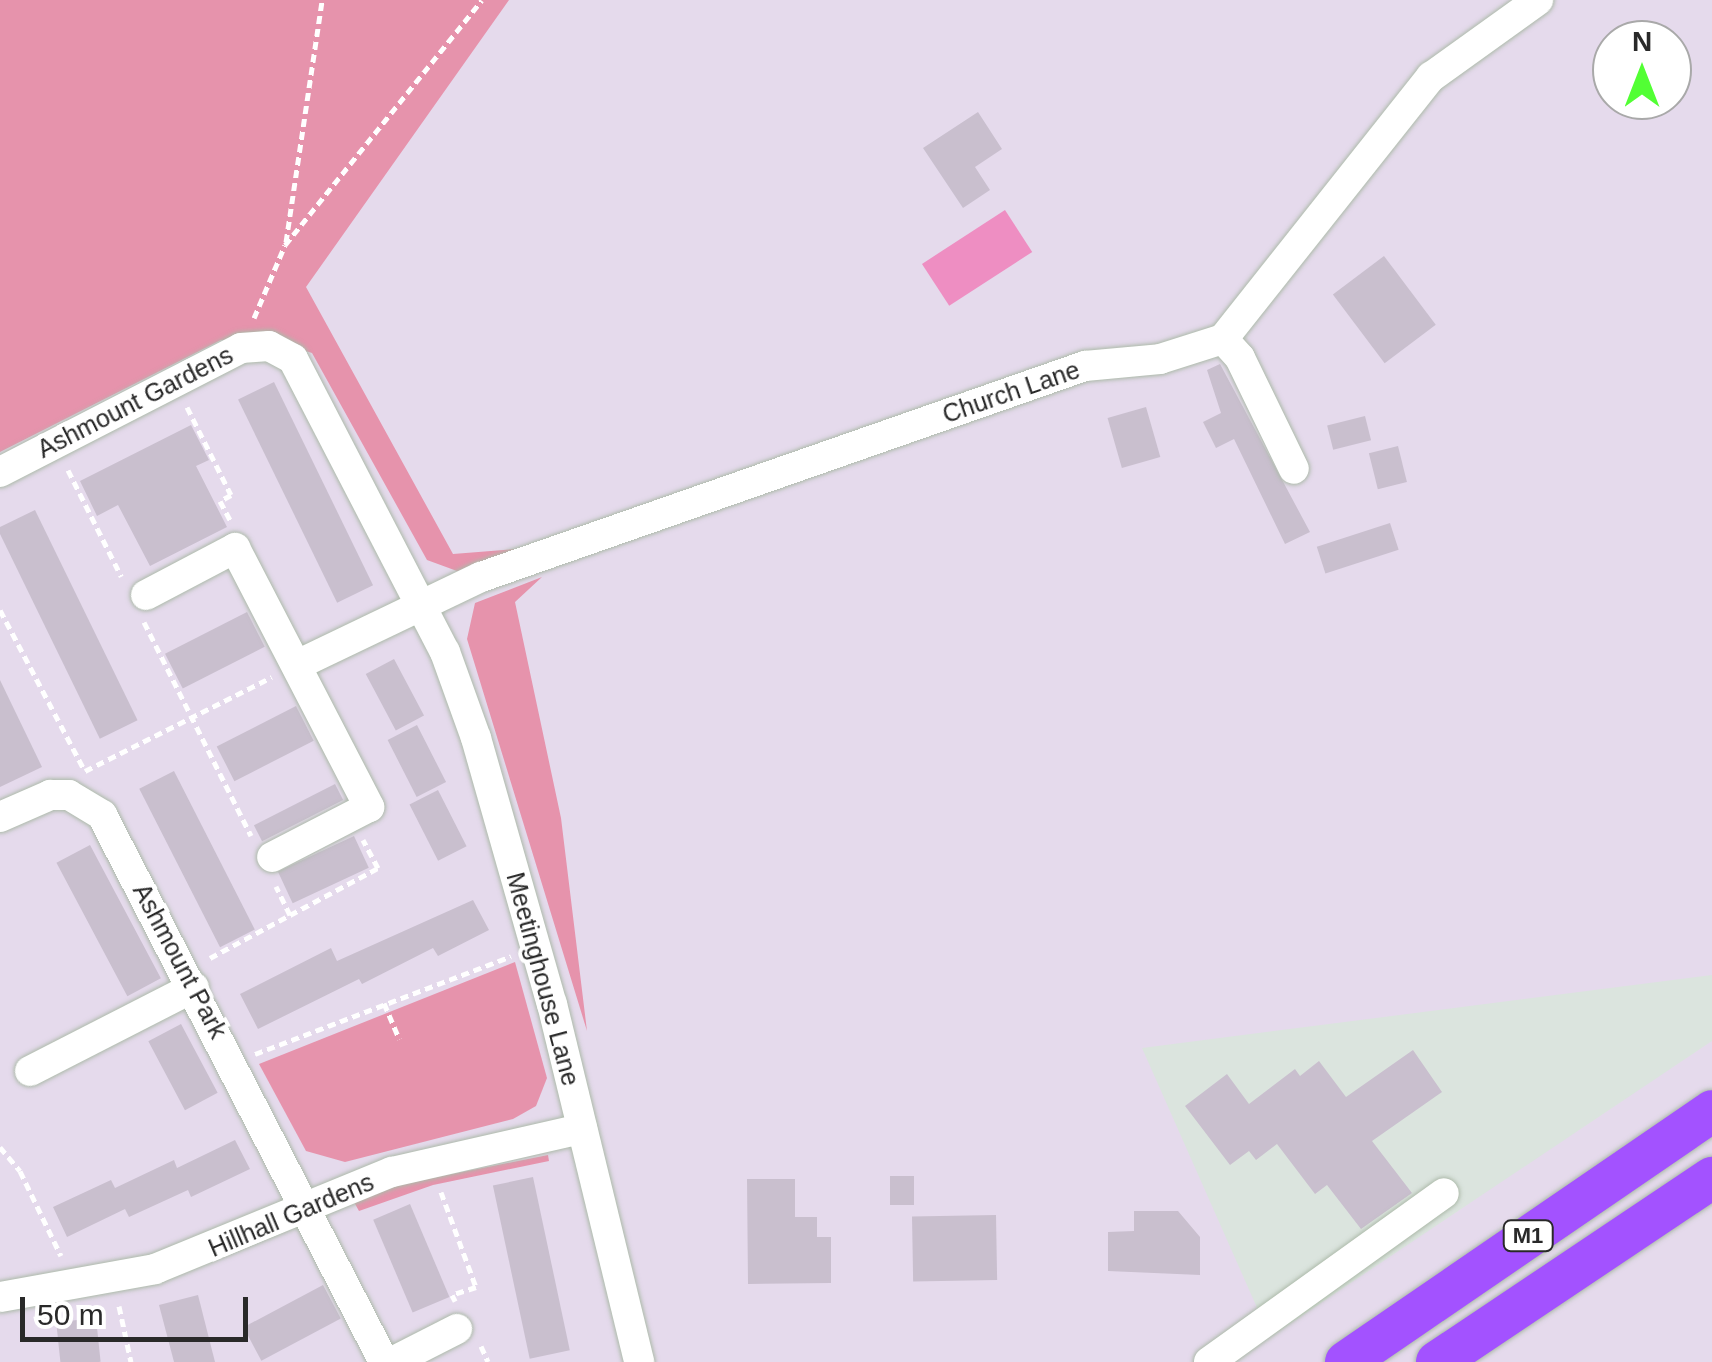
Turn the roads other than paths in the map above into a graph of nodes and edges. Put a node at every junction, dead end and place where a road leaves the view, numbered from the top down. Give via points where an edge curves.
1 (1538, 0) edge
2 (1223, 338) junction
3 (1294, 469) dead end
4 (0, 472) edge
5 (146, 595) dead end
6 (422, 606) junction
7 (297, 665) junction
8 (0, 817) edge
9 (272, 857) dead end
10 (194, 988) junction
11 (30, 1071) dead end
12 (1712, 1111) edge
13 (582, 1129) junction
14 (1712, 1178) edge
15 (1444, 1193) dead end
16 (309, 1206) junction
17 (0, 1297) edge
18 (457, 1329) road end
19 (384, 1362) edge
20 (392, 1362) edge
21 (639, 1362) edge
22 (1209, 1362) edge
23 (1346, 1362) edge
24 (1437, 1362) edge

1 - 2 street via 1431,77
2 - 3 street via 1240,358
2 - 6 street, Church Lane via 1160,359 1053,376 481,577
4 - 6 street, Ashmount Gardens via 241,348 269,346 293,359
5 - 7 street via 235,548
6 - 7 street, Church Lane
6 - 13 street, Meetinghouse Lane via 476,738
7 - 9 street via 369,807
8 - 10 street, Ashmount Park via 50,795 88,803 113,833
10 - 11 street
10 - 16 street, Ashmount Park
12 - 23 highway, M1
13 - 16 street, Hillhall Gardens via 429,1160
13 - 21 street, Meetinghouse Lane
14 - 24 highway, M1
15 - 22 street
16 - 17 street, Hillhall Gardens via 204,1252 113,1278
16 - 19 street, Ashmount Park
18 - 20 street

